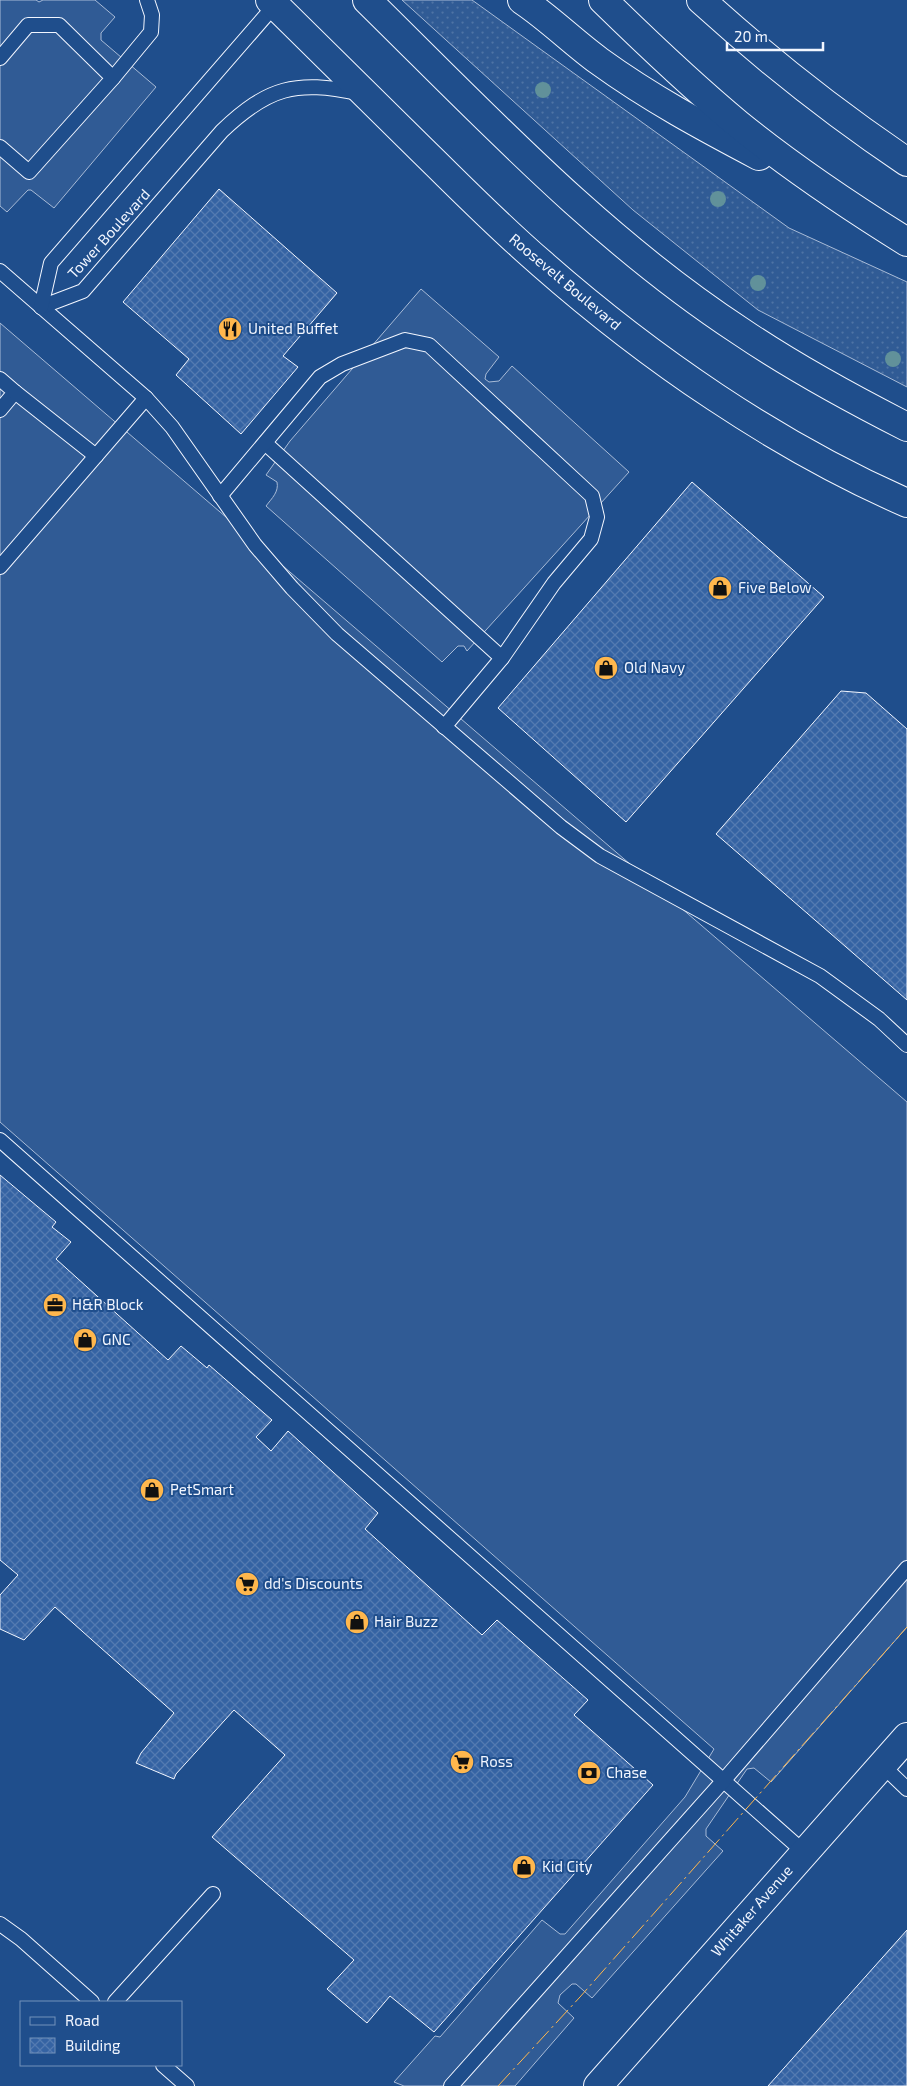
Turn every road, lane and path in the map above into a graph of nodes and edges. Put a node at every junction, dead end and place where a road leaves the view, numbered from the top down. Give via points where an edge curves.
1 (147, 0) edge
2 (367, 0) edge
3 (522, 0) edge
4 (603, 0) edge
5 (701, 0) edge
6 (275, 2) edge
7 (0, 58) edge
8 (113, 78) junction
9 (366, 94) junction
10 (0, 147) edge
11 (906, 158) edge
12 (834, 195) junction
13 (907, 242) edge
14 (0, 271) edge
15 (42, 307) junction
16 (0, 379) edge
17 (15, 392) junction
18 (146, 398) junction
19 (0, 410) edge
20 (907, 428) edge
21 (264, 443) junction
22 (96, 456) junction
23 (220, 496) junction
24 (907, 503) edge
25 (0, 567) edge
26 (502, 658) junction
27 (444, 727) junction
28 (907, 1045) edge
29 (0, 1140) edge
30 (907, 1568) edge
31 (907, 1737) edge
32 (882, 1765) junction
33 (724, 1780) junction
34 (907, 1789) edge
35 (804, 1852) junction
36 (213, 1894) dead end
37 (0, 1924) edge
38 (91, 2001) edge
39 (117, 2001) edge
40 (164, 2066) edge
41 (187, 2086) edge
42 (451, 2086) edge
43 (598, 2086) edge

1 - 8 lane via 152,15 151,32
2 - 20 main road via 538,168 635,253 739,331
3 - 12 main road via 599,61 649,95 697,124
4 - 12 main road via 732,118
5 - 11 main road via 782,71 843,117
6 - 9 main road, Roosevelt Boulevard
6 - 15 lane, Tower Boulevard via 51,263
7 - 8 lane via 28,25 59,25
8 - 10 lane via 29,172
9 - 15 lane, Tower Boulevard via 316,86 278,91 259,100 222,131 83,291
9 - 24 main road, Roosevelt Boulevard via 541,264 646,349 701,388 821,460
12 - 13 main road
14 - 15 lane
15 - 18 lane
16 - 17 lane
17 - 19 lane
17 - 22 lane
18 - 22 lane
18 - 23 lane via 172,427
21 - 23 lane
21 - 26 lane
21 - 26 lane via 320,378 342,364 405,340 429,345 592,496 597,517 591,539 554,583
22 - 25 lane
23 - 27 lane via 254,545 292,588 337,634
26 - 27 lane
27 - 28 lane via 561,827 600,856 820,976
29 - 33 lane
30 - 33 lane
31 - 32 main road, Whitaker Avenue
32 - 34 lane
32 - 35 main road, Whitaker Avenue
33 - 35 lane
33 - 42 lane
35 - 43 main road, Whitaker Avenue
36 - 39 lane
37 - 38 lane
40 - 41 lane

